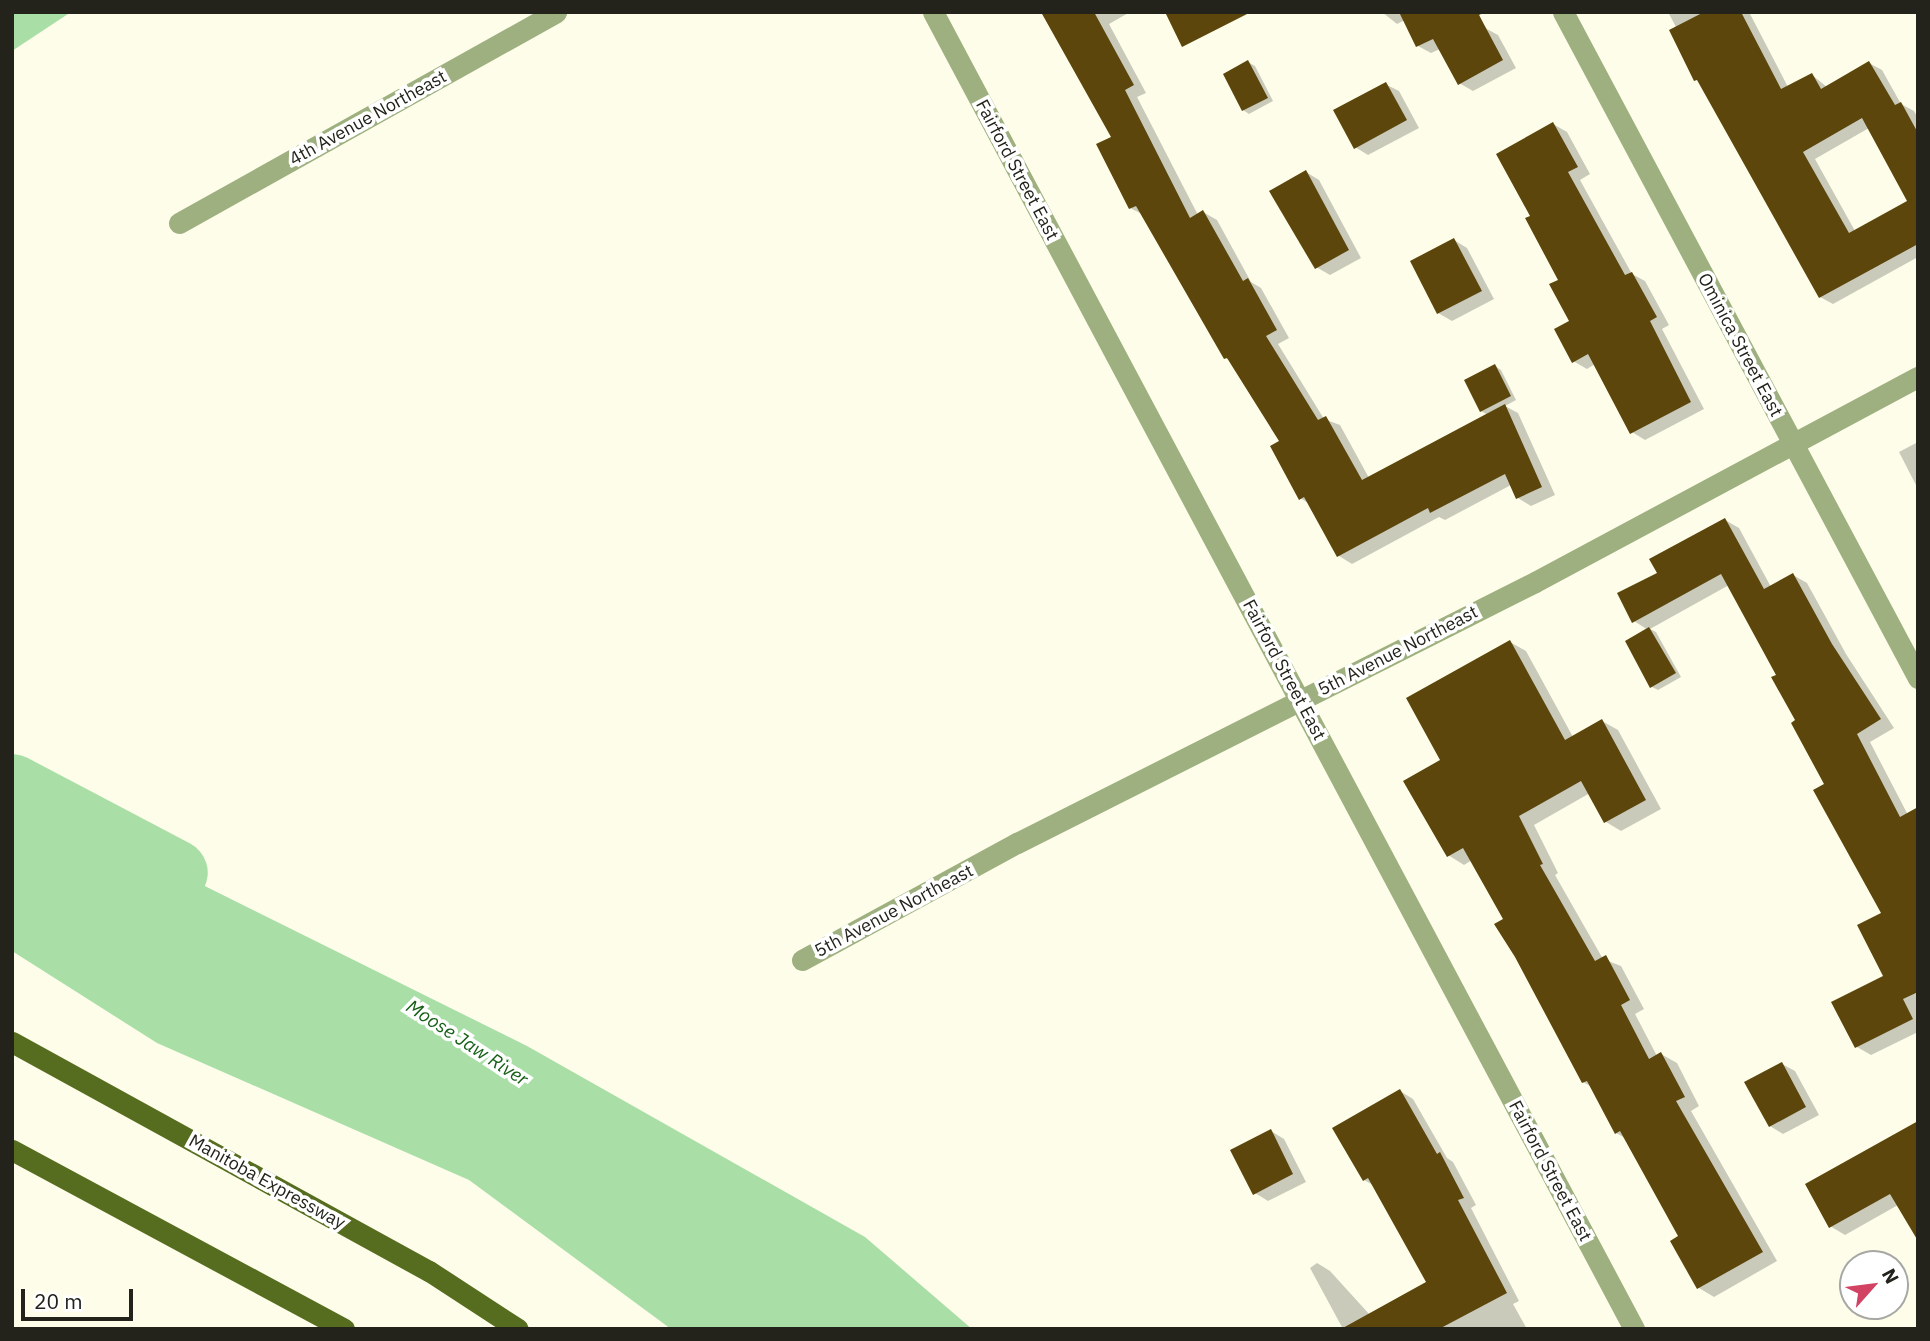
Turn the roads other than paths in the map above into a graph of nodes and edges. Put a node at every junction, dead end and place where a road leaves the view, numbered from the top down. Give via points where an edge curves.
1 (556, 12) edge
2 (933, 12) edge
3 (1563, 12) edge
4 (179, 223) dead end
5 (1918, 377) edge
6 (1793, 443) junction
7 (1918, 678) edge
8 (1300, 700) junction
9 (802, 960) dead end
10 (12, 1042) edge
11 (12, 1150) edge
12 (344, 1329) edge
13 (518, 1329) edge
14 (1634, 1329) edge

1 - 4 street, 4th Avenue Northeast
2 - 8 street, Fairford Street East
3 - 6 street, Ominica Street East
5 - 6 street, 5th Avenue Northeast
6 - 7 street, Ominica Street East
6 - 8 street, 5th Avenue Northeast via 1535,582
8 - 9 street, 5th Avenue Northeast via 1017,843
8 - 14 street, Fairford Street East
10 - 13 main road, Manitoba Expressway via 429,1271
11 - 12 main road

